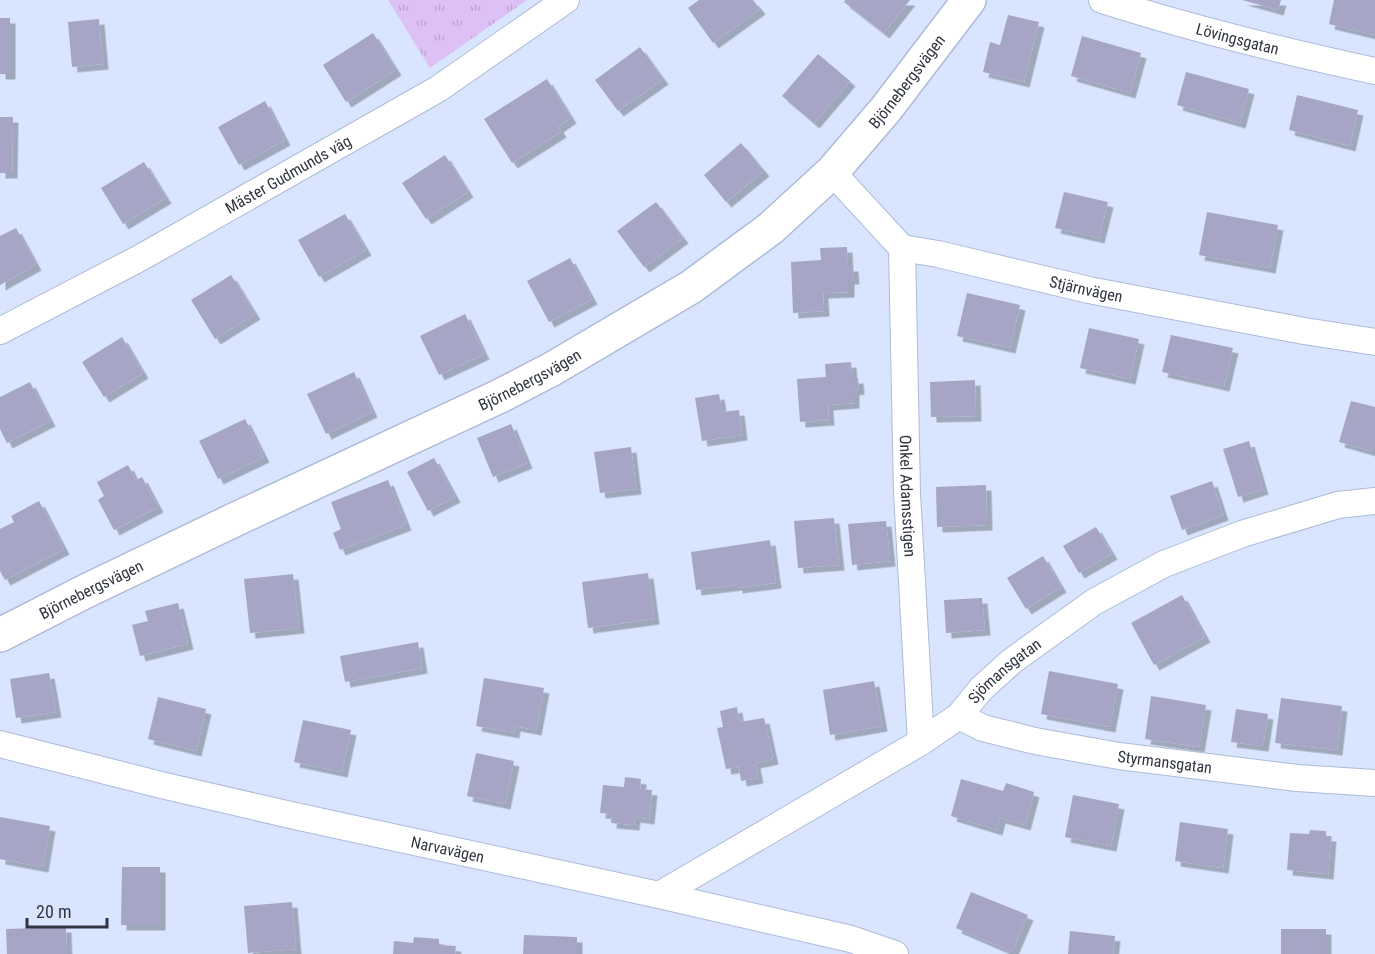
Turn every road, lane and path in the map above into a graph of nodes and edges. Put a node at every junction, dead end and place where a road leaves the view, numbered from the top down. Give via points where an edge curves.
1 (566, 0) edge
2 (969, 0) edge
3 (1102, 0) edge
4 (1375, 71) edge
5 (832, 172) junction
6 (902, 248) junction
7 (0, 331) edge
8 (1375, 342) edge
9 (1375, 501) edge
10 (0, 635) edge
11 (959, 716) junction
12 (921, 742) junction
13 (0, 744) edge
14 (1375, 783) edge
15 (659, 895) junction
16 (895, 954) edge

1 - 7 street, Mäster Gudmunds väg via 438,88 140,258
2 - 5 street, Björnebergsvägen via 886,110
3 - 4 street, Lövingsgatan via 1277,50
5 - 6 street
5 - 10 street, Björnebergsvägen via 771,228 691,287 552,369
6 - 8 street, Stjärnvägen via 1101,292
6 - 12 street, Onkel Adamsstigen via 907,493
9 - 11 street, Sjömansgatan via 1338,505 1274,524 1164,564 1094,602 1012,661
11 - 12 street, Sjömansgatan
11 - 14 street, Styrmansgatan via 983,728 1024,739 1119,756 1297,778
12 - 15 street, Sjömansgatan
13 - 15 street, Narvavägen via 272,811
15 - 16 street, Narvavägen via 851,939

